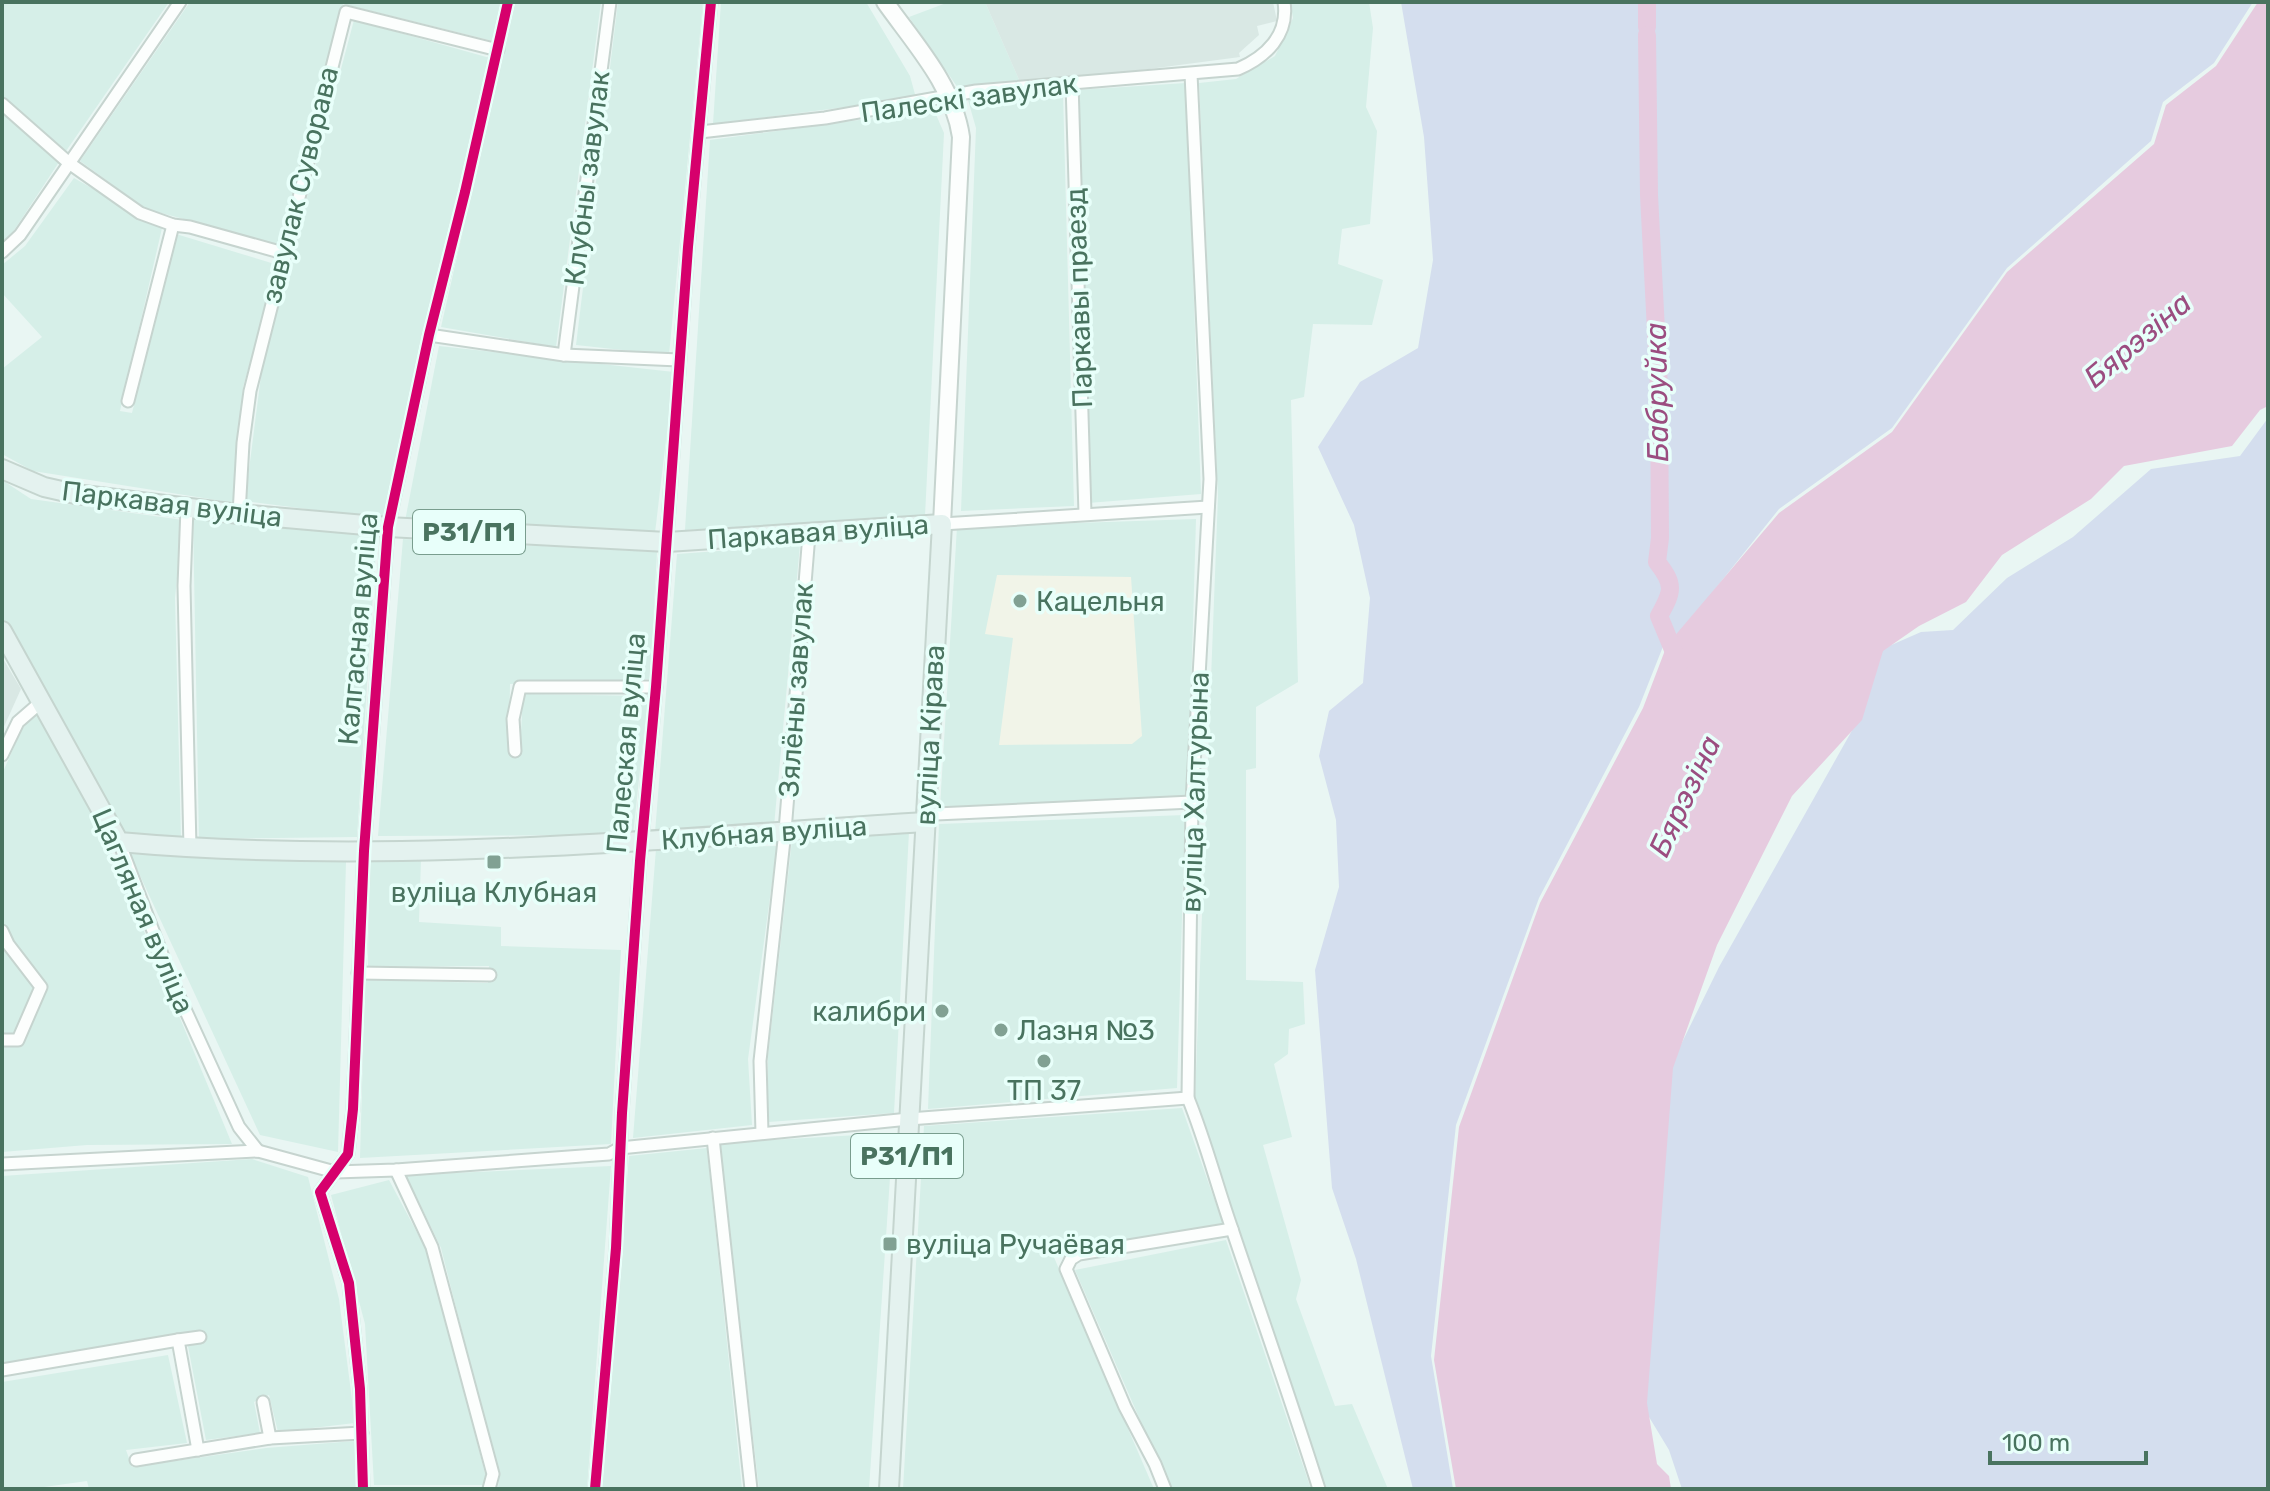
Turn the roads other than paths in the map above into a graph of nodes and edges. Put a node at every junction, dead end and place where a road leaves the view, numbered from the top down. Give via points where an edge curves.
1 (180, 2) edge
2 (508, 2) edge
3 (610, 2) edge
4 (711, 2) edge
5 (885, 2) edge
6 (1284, 2) edge
7 (498, 50) junction
8 (1191, 74) junction
9 (1072, 83) junction
10 (950, 97) junction
11 (2, 104) edge
12 (700, 132) junction
13 (69, 163) junction
14 (173, 225) junction
15 (2, 252) edge
16 (287, 254) junction
17 (429, 335) junction
18 (564, 355) junction
19 (679, 360) junction
20 (128, 401) dead end
21 (2, 469) edge
22 (1208, 507) junction
23 (187, 508) junction
24 (239, 514) junction
25 (1085, 514) junction
26 (942, 524) junction
27 (388, 527) junction
28 (809, 534) junction
29 (667, 542) junction
30 (2, 631) edge
31 (656, 687) junction
32 (41, 702) junction
33 (515, 751) dead end
34 (2, 755) edge
35 (1192, 802) junction
36 (925, 822) junction
37 (785, 831) junction
38 (642, 841) junction
39 (119, 842) junction
40 (190, 848) junction
41 (364, 851) junction
42 (3, 935) edge
43 (358, 973) junction
44 (490, 975) dead end
45 (2, 1040) edge
46 (1188, 1098) junction
47 (909, 1119) junction
48 (762, 1133) junction
49 (713, 1138) junction
50 (620, 1148) junction
51 (258, 1151) junction
52 (2, 1164) edge
53 (396, 1170) junction
54 (335, 1172) junction
55 (1232, 1229) junction
56 (200, 1337) dead end
57 (178, 1340) junction
58 (2, 1370) edge
59 (263, 1402) dead end
60 (362, 1433) junction
61 (270, 1438) junction
62 (198, 1450) junction
63 (136, 1460) dead end
64 (363, 1489) edge
65 (489, 1489) edge
66 (595, 1489) edge
67 (751, 1489) edge
68 (889, 1489) edge
69 (1165, 1489) edge
70 (1319, 1489) edge

1 - 13 street
2 - 7 street, Калгасная вуліца
3 - 18 street, Клубны завулак
4 - 12 street, Палеская вуліца
5 - 10 main road, вуліца Кірава
6 - 8 street, Палескі завулак via 1282,28 1257,61 1238,69
7 - 16 street, завулак Суворава via 346,12
7 - 17 street, Калгасная вуліца
8 - 9 street, Палескі завулак
8 - 22 street, вуліца Халтурына
9 - 10 street, Палескі завулак
9 - 25 street, Паркавы праезд
10 - 12 street, Палескі завулак
10 - 26 main road, вуліца Кірава via 961,152
11 - 13 street
12 - 19 street, Палеская вуліца
13 - 14 street via 140,213
13 - 15 street via 20,235
14 - 16 street
14 - 20 street
16 - 24 street, завулак Суворава via 250,391
17 - 18 street
17 - 27 street, Калгасная вуліца
18 - 19 street
19 - 29 street, Палеская вуліца
21 - 23 main road, Паркавая вуліца / Р31/П1 via 75,494
22 - 25 street, Паркавая вуліца
22 - 35 street, вуліца Халтурына
23 - 24 main road, Паркавая вуліца / Р31/П1
23 - 40 street
24 - 27 main road, Паркавая вуліца / Р31/П1
25 - 26 street, Паркавая вуліца
26 - 28 main road, Паркавая вуліца / Р31/П1
26 - 36 main road, вуліца Кірава / Р31/П1
27 - 29 main road, Паркавая вуліца / Р31/П1
27 - 41 street, Калгасная вуліца
28 - 29 main road, Паркавая вуліца / Р31/П1
28 - 37 street, Зялёны завулак
29 - 31 street, Палеская вуліца
30 - 32 main road, Цагляная вуліца
31 - 33 street, Палеская вуліца via 520,687 513,719
31 - 38 street, Палеская вуліца
32 - 34 street via 18,722
32 - 39 main road, Цагляная вуліца
35 - 36 street, Клубная вуліца via 936,814
35 - 46 street, вуліца Халтурына
36 - 37 main road, Клубная вуліца
36 - 47 main road, вуліца Кірава / Р31/П1
37 - 38 main road, Клубная вуліца
37 - 48 street, Зялёны завулак via 760,1061
38 - 41 main road, Клубная вуліца
38 - 50 street, Палеская вуліца
39 - 40 main road, Клубная вуліца
39 - 51 street, Цагляная вуліца via 173,983 239,1127
40 - 41 main road, Клубная вуліца
41 - 43 street, Калгасная вуліца
42 - 45 street via 41,987 18,1040
43 - 44 street
43 - 54 street, Калгасная вуліца via 348,1154
46 - 47 street
46 - 55 street, вуліца Халтурына
47 - 48 street
47 - 68 main road, вуліца Кірава / Р31/П1
48 - 49 street
49 - 50 street
49 - 67 street
50 - 53 street via 609,1154
50 - 66 street, Палеская вуліца
51 - 52 street
51 - 54 street
53 - 54 street
53 - 65 street via 432,1247 493,1474
54 - 60 street via 320,1192 349,1283
55 - 69 street via 1079,1254 1066,1269
55 - 70 street, вуліца Халтурына
56 - 57 street
57 - 58 street
57 - 62 street
59 - 61 street
60 - 61 street
60 - 64 street
61 - 62 street
62 - 63 street

